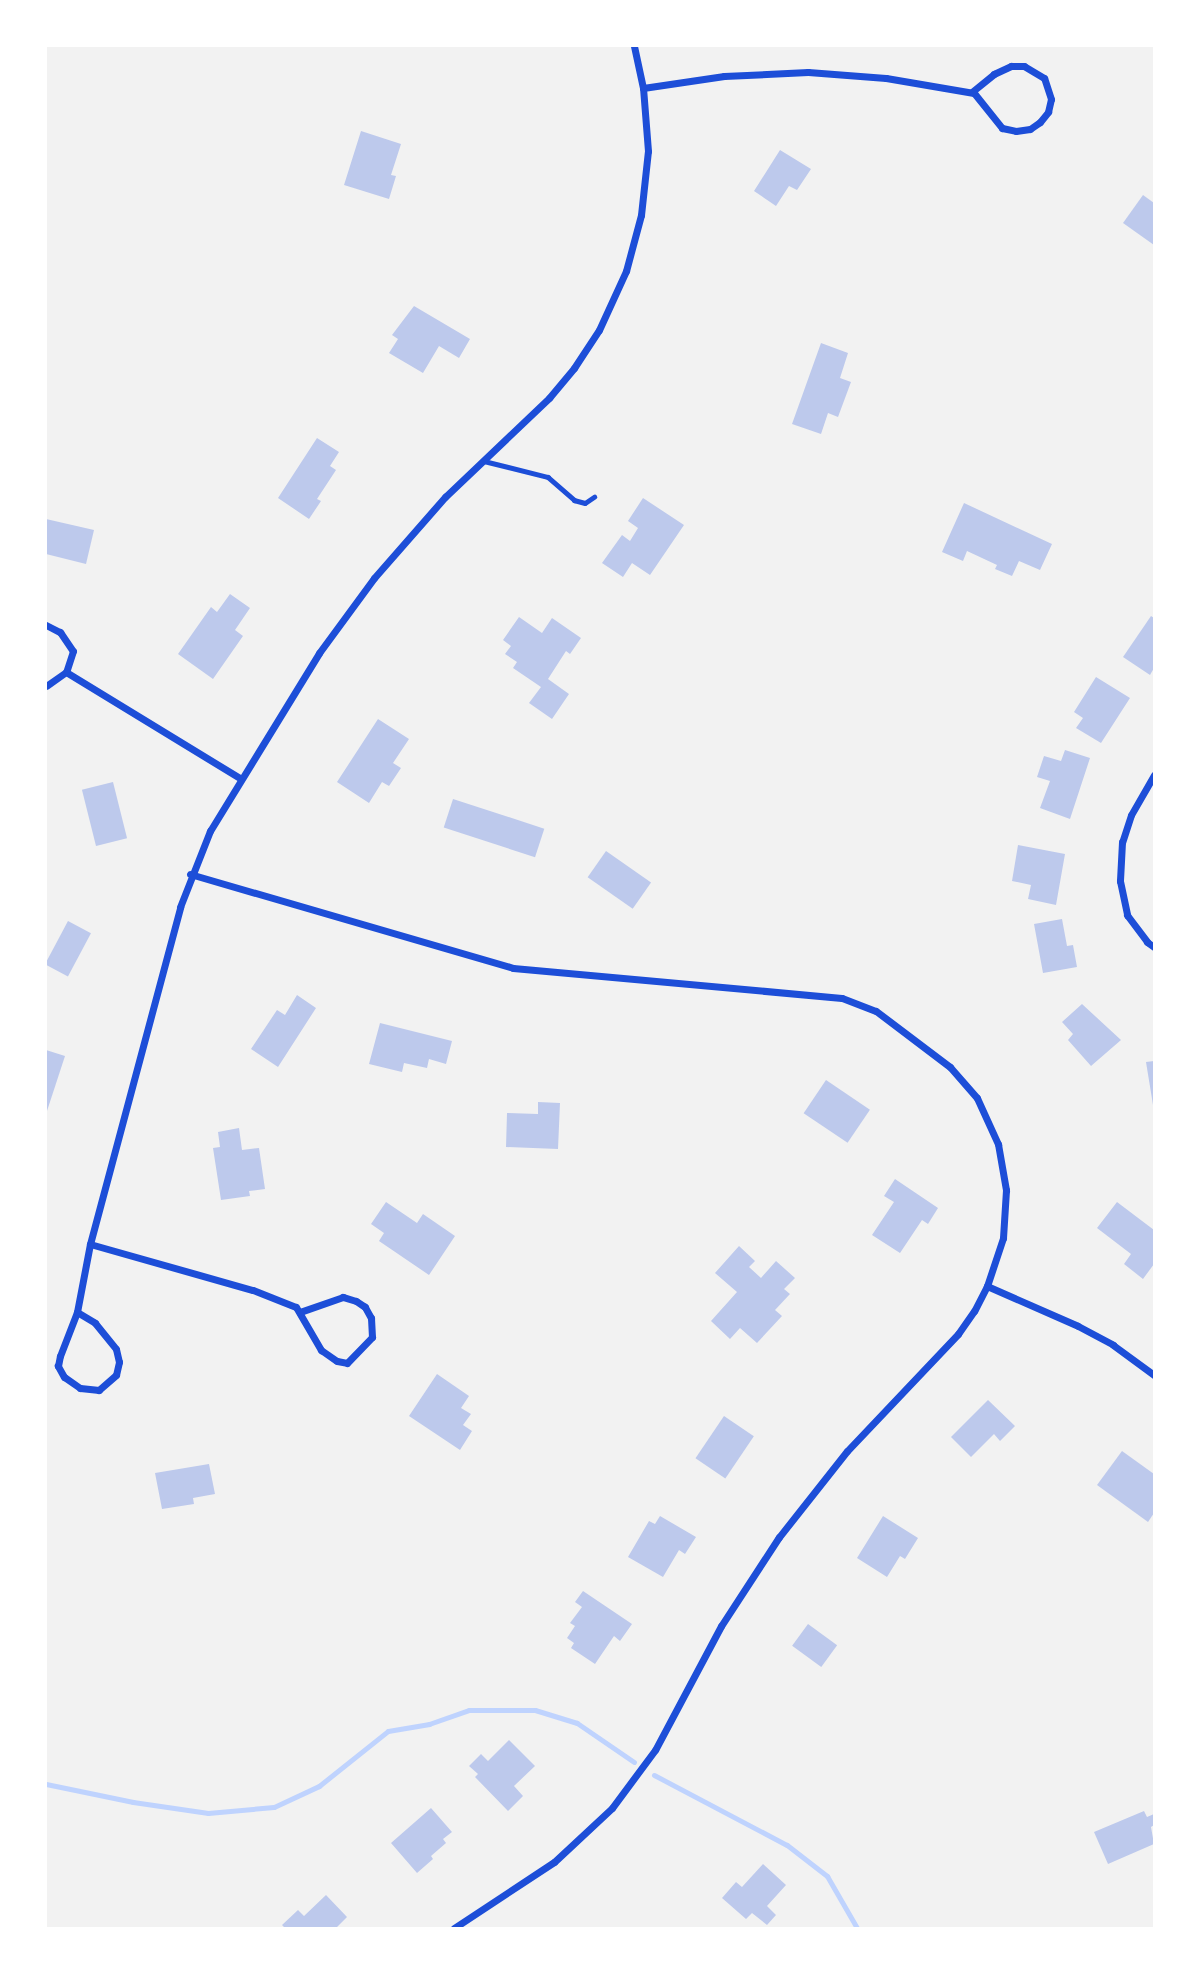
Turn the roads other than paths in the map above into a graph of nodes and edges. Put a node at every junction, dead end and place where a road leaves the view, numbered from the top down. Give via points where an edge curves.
1 (634, 46) edge
2 (643, 88) junction
3 (972, 92) junction
4 (483, 461) junction
5 (594, 498) dead end
6 (46, 625) edge
7 (66, 672) junction
8 (46, 686) edge
9 (1154, 775) edge
10 (241, 779) junction
11 (190, 874) junction
12 (1154, 947) edge
13 (90, 1244) junction
14 (987, 1286) junction
15 (77, 1312) junction
16 (300, 1312) junction
17 (1154, 1375) edge
18 (454, 1928) edge

1 - 2 street
2 - 3 street via 724,76 808,72 887,78
2 - 4 street via 648,151 641,215 626,271 599,330 574,368
3 - 3 street via 1002,128 1016,131 1040,122 1051,99 1044,78 1024,66 994,74
4 - 5 lane via 548,477 574,500 585,503
4 - 10 street via 374,578 319,653
6 - 7 street via 69,642 72,658
7 - 8 street
7 - 10 street
9 - 12 street via 1131,815 1122,842 1120,881 1127,915
10 - 11 street
11 - 13 street
11 - 14 street via 513,968 842,998 876,1012 950,1067 977,1098 998,1144 1006,1191 1003,1238
13 - 15 street
13 - 16 street via 253,1290
14 - 17 street via 1078,1326
14 - 18 street via 958,1334 847,1451 779,1537 721,1626 655,1750 612,1808 554,1862
15 - 15 street via 58,1366 64,1377 80,1388 99,1390 116,1375 116,1349 94,1323
16 - 16 street via 321,1350 337,1362 347,1363 372,1337 372,1318 356,1301 343,1297

